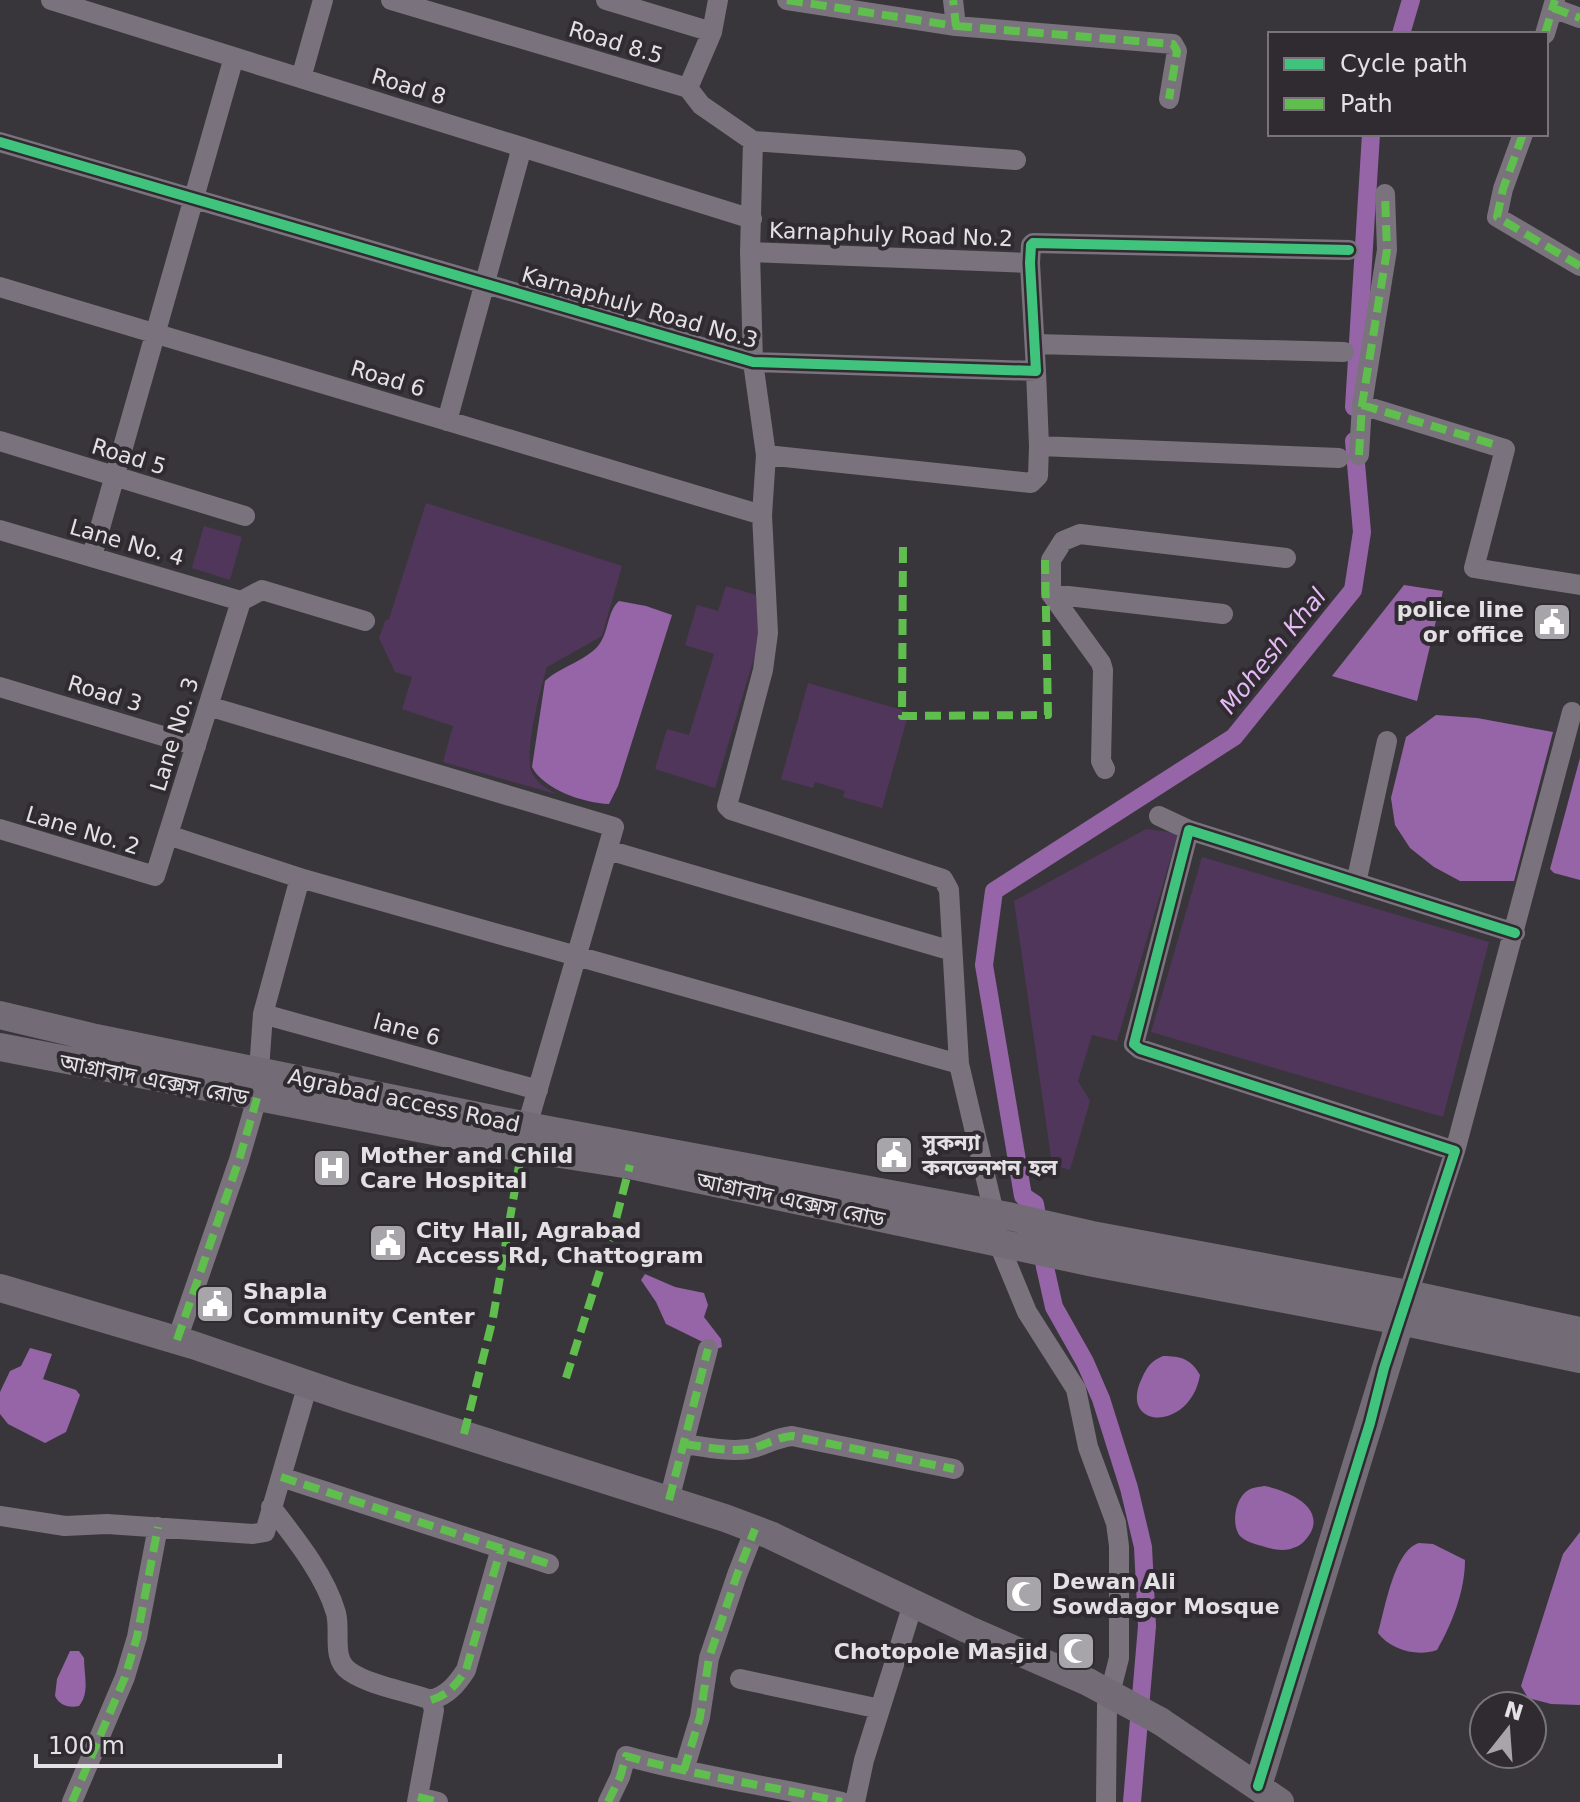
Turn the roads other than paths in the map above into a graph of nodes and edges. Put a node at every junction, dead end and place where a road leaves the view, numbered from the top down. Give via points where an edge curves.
1 (51, 0) edge
2 (323, 0) edge
3 (391, 0) edge
4 (606, 0) edge
5 (718, 0) edge
6 (787, 0) edge
7 (953, 0) edge
8 (1554, 4) edge
9 (1580, 18) edge
10 (956, 26) junction
11 (712, 32) junction
12 (1546, 32) edge
13 (234, 57) junction
14 (301, 78) junction
15 (688, 88) junction
16 (1169, 99) dead end
17 (1522, 136) edge
18 (753, 141) junction
19 (0, 142) edge
20 (522, 147) junction
21 (1016, 160) dead end
22 (1385, 194) dead end
23 (193, 198) junction
24 (752, 219) junction
25 (1349, 250) dead end
26 (750, 252) junction
27 (1030, 263) junction
28 (1580, 266) edge
29 (484, 284) junction
30 (0, 287) edge
31 (154, 333) junction
32 (1035, 344) junction
33 (1344, 352) dead end
34 (753, 362) junction
35 (1036, 371) junction
36 (1362, 405) junction
37 (447, 421) junction
38 (0, 441) edge
39 (1039, 446) junction
40 (766, 455) junction
41 (113, 476) junction
42 (762, 515) junction
43 (245, 516) dead end
44 (0, 530) edge
45 (92, 556) junction
46 (1286, 558) dead end
47 (1580, 585) edge
48 (1051, 594) junction
49 (241, 601) junction
50 (1223, 614) dead end
51 (365, 621) dead end
52 (0, 687) edge
53 (208, 706) junction
54 (1572, 712) dead end
55 (1387, 741) dead end
56 (196, 746) junction
57 (1105, 769) dead end
58 (1159, 816) dead end
59 (0, 829) edge
60 (1189, 830) junction
61 (168, 835) junction
62 (608, 850) junction
63 (151, 876) joint
64 (300, 878) junction
65 (1356, 883) junction
66 (1515, 933) junction
67 (952, 951) junction
68 (577, 958) junction
69 (263, 1014) junction
70 (0, 1015) edge
71 (0, 1047) edge
72 (959, 1064) junction
73 (258, 1069) junction
74 (538, 1090) junction
75 (257, 1098) junction
76 (527, 1126) junction
77 (1455, 1151) junction
78 (1002, 1229) junction
79 (0, 1288) edge
80 (1408, 1294) junction
81 (1400, 1321) junction
82 (1580, 1331) edge
83 (177, 1340) junction
84 (708, 1349) dead end
85 (1580, 1359) edge
86 (308, 1384) junction
87 (685, 1444) junction
88 (954, 1469) dead end
89 (281, 1477) junction
90 (669, 1500) junction
91 (271, 1507) junction
92 (0, 1516) edge
93 (158, 1527) junction
94 (755, 1529) junction
95 (501, 1548) junction
96 (549, 1564) dead end
97 (913, 1604) junction
98 (740, 1679) dead end
99 (431, 1700) junction
100 (880, 1709) junction
101 (684, 1770) junction
102 (1269, 1794) edge
103 (424, 1800) edge
104 (72, 1802) edge
105 (608, 1802) edge
106 (842, 1802) edge
107 (855, 1802) edge
108 (1106, 1802) edge

1 - 13 street, Road 8
2 - 14 street
3 - 15 street, Road 8.5
4 - 11 street
5 - 11 street
6 - 10 street
7 - 10 street
8 - 9 street
8 - 12 street
10 - 16 street via 1173,44 1177,51
11 - 15 street
13 - 14 street, Road 8
13 - 23 street
14 - 20 street, Road 8
15 - 18 street via 701,105
17 - 28 street via 1497,217
18 - 21 street
18 - 24 street
19 - 23 street, Karnaphuly Road No.3
20 - 24 street, Road 8
20 - 29 street
22 - 36 street via 1387,250
23 - 29 street, Karnaphuly Road No.3
23 - 31 street
24 - 26 street
25 - 27 street via 1033,243
26 - 27 street, Karnaphuly Road No.2
26 - 34 street
27 - 32 street
29 - 34 street, Karnaphuly Road No.3
29 - 37 street
30 - 31 street, Road 6
31 - 37 street, Road 6
31 - 41 street
32 - 33 street
32 - 35 street
34 - 35 street, Karnaphuly Road No.3
34 - 40 street
35 - 39 street
36 - 39 street via 1349,457
36 - 47 street via 1505,449 1474,568
37 - 42 street, Road 6
38 - 41 street, Road 5
39 - 40 street via 1038,476 1031,483
40 - 42 street
41 - 43 street, Road 5
41 - 45 street
42 - 67 street via 768,633 727,806 943,879 949,890
44 - 45 street, Lane No. 4
45 - 49 street, Lane No. 4
46 - 48 street via 1080,534 1063,541 1051,560
48 - 50 street
48 - 57 street via 1101,663
49 - 51 street via 262,590
49 - 53 street, Lane No. 3
52 - 56 street, Road 3
53 - 56 street, Lane No. 3
53 - 62 street via 611,825
54 - 66 street
55 - 65 street
56 - 61 street, Lane No. 3
58 - 60 street
59 - 63 street, Lane No. 2
60 - 65 street
60 - 77 street via 1134,1044
61 - 63 street, Lane No. 3 via 157,874
61 - 64 street
62 - 67 street
62 - 68 street
64 - 68 street
64 - 69 street
65 - 66 street
66 - 77 street
67 - 72 street
68 - 72 street
68 - 74 street
69 - 73 street
69 - 74 street, lane 6
70 - 73 main road, Agrabad access Road
71 - 75 main road, আগ্রাবাদ এক্সেস রোড
72 - 78 street
73 - 75 street
73 - 76 main road, Agrabad access Road
74 - 76 street
75 - 78 main road, আগ্রাবাদ এক্সেস রোড
75 - 83 street
76 - 78 main road, Agrabad access Road
77 - 80 street
78 - 80 main road, Agrabad access Road via 1092,1235
78 - 81 main road, আগ্রাবাদ এক্সেস রোড via 1094,1263
78 - 108 street via 1027,1312 1076,1389 1088,1447 1116,1523 1119,1658 1107,1705
79 - 83 main road
80 - 81 main road
80 - 82 main road
81 - 85 main road, আগ্রাবাদ এক্সেস রোড
81 - 102 main road
83 - 86 main road
84 - 87 street
86 - 89 street
86 - 90 main road
87 - 88 street via 736,1450 792,1436
87 - 90 street
89 - 91 street
89 - 95 street
90 - 94 main road
91 - 93 street via 265,1532
91 - 99 street via 330,1596 339,1657 347,1670
92 - 93 street via 65,1526
93 - 104 street via 129,1664
94 - 97 main road
94 - 101 street via 709,1658 700,1717
95 - 96 street
95 - 99 street via 466,1670 457,1684
97 - 100 street
97 - 102 main road, bridge via 1088,1682 1160,1721
98 - 100 street
99 - 103 street
100 - 107 street
101 - 105 street via 626,1756
101 - 106 street

